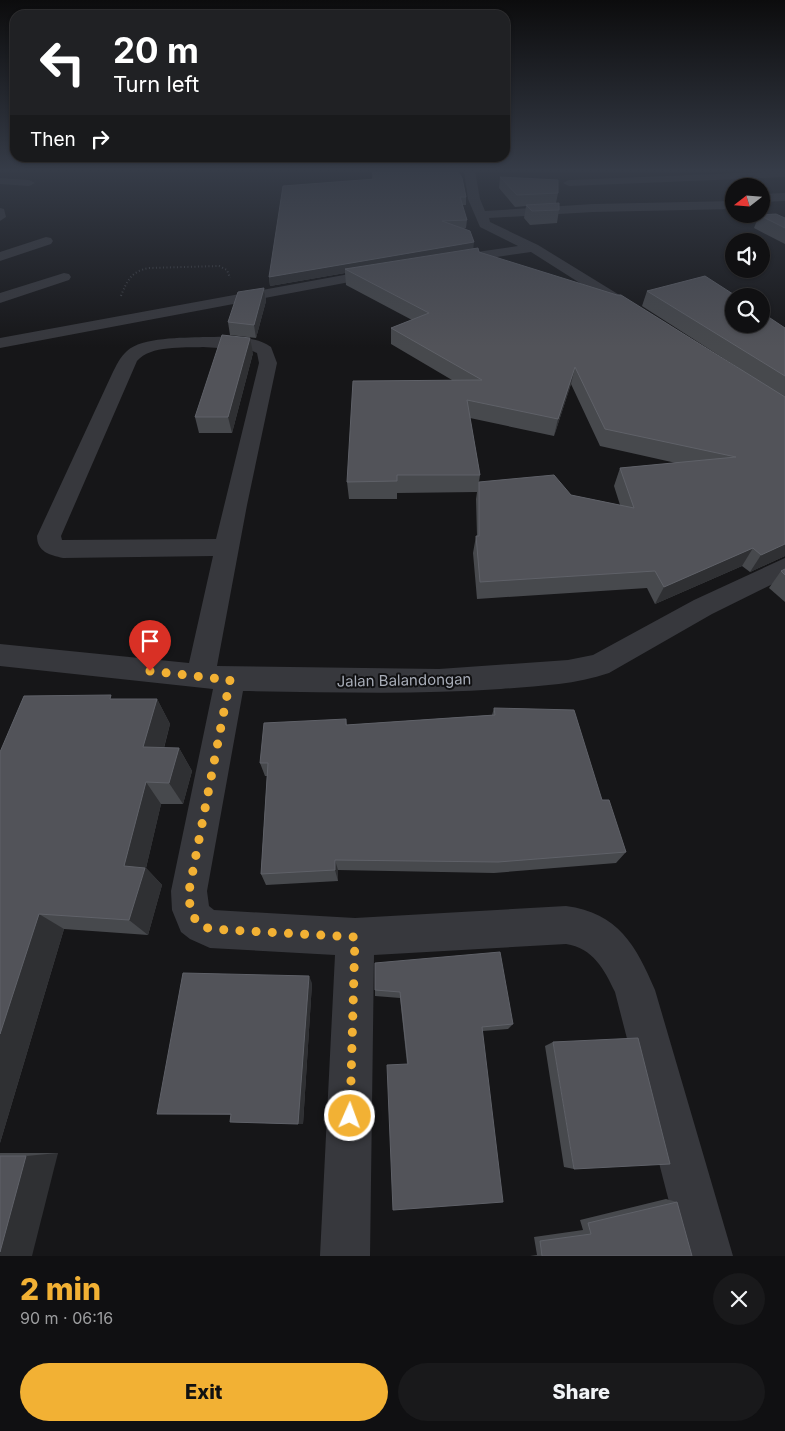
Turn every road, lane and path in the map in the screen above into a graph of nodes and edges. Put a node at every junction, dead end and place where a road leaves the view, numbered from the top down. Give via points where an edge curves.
1 (483, 230) edge
2 (500, 230) edge
3 (46, 241) dead end
4 (533, 248) junction
5 (484, 254) junction
6 (0, 257) edge
7 (438, 262) edge
8 (392, 270) edge
9 (64, 277) dead end
10 (0, 298) edge
11 (231, 300) junction
12 (644, 318) edge
13 (109, 322) junction
14 (0, 343) edge
15 (227, 547) junction
16 (785, 567) edge
17 (0, 654) edge
18 (215, 678) junction
19 (355, 937) junction
20 (345, 1256) edge
21 (708, 1256) edge

1 - 5 street
2 - 4 street
3 - 6 street
4 - 5 street
4 - 12 street
5 - 7 street
8 - 11 street
9 - 10 street
11 - 13 street
11 - 13 path via 229,273 223,267 138,269 128,277
13 - 14 street
15 - 15 street via 268,363 267,354 256,345 234,342 161,344 140,350 130,356 121,374 49,542 63,549
15 - 18 street via 212,631
16 - 18 street, Jalan Balandongan via 599,664 568,672 438,681
17 - 18 street, Jalan Balandongan
18 - 19 street via 189,891 190,910 197,923 210,929
19 - 20 street
19 - 21 street via 566,925 587,930 609,946 624,966 635,990

